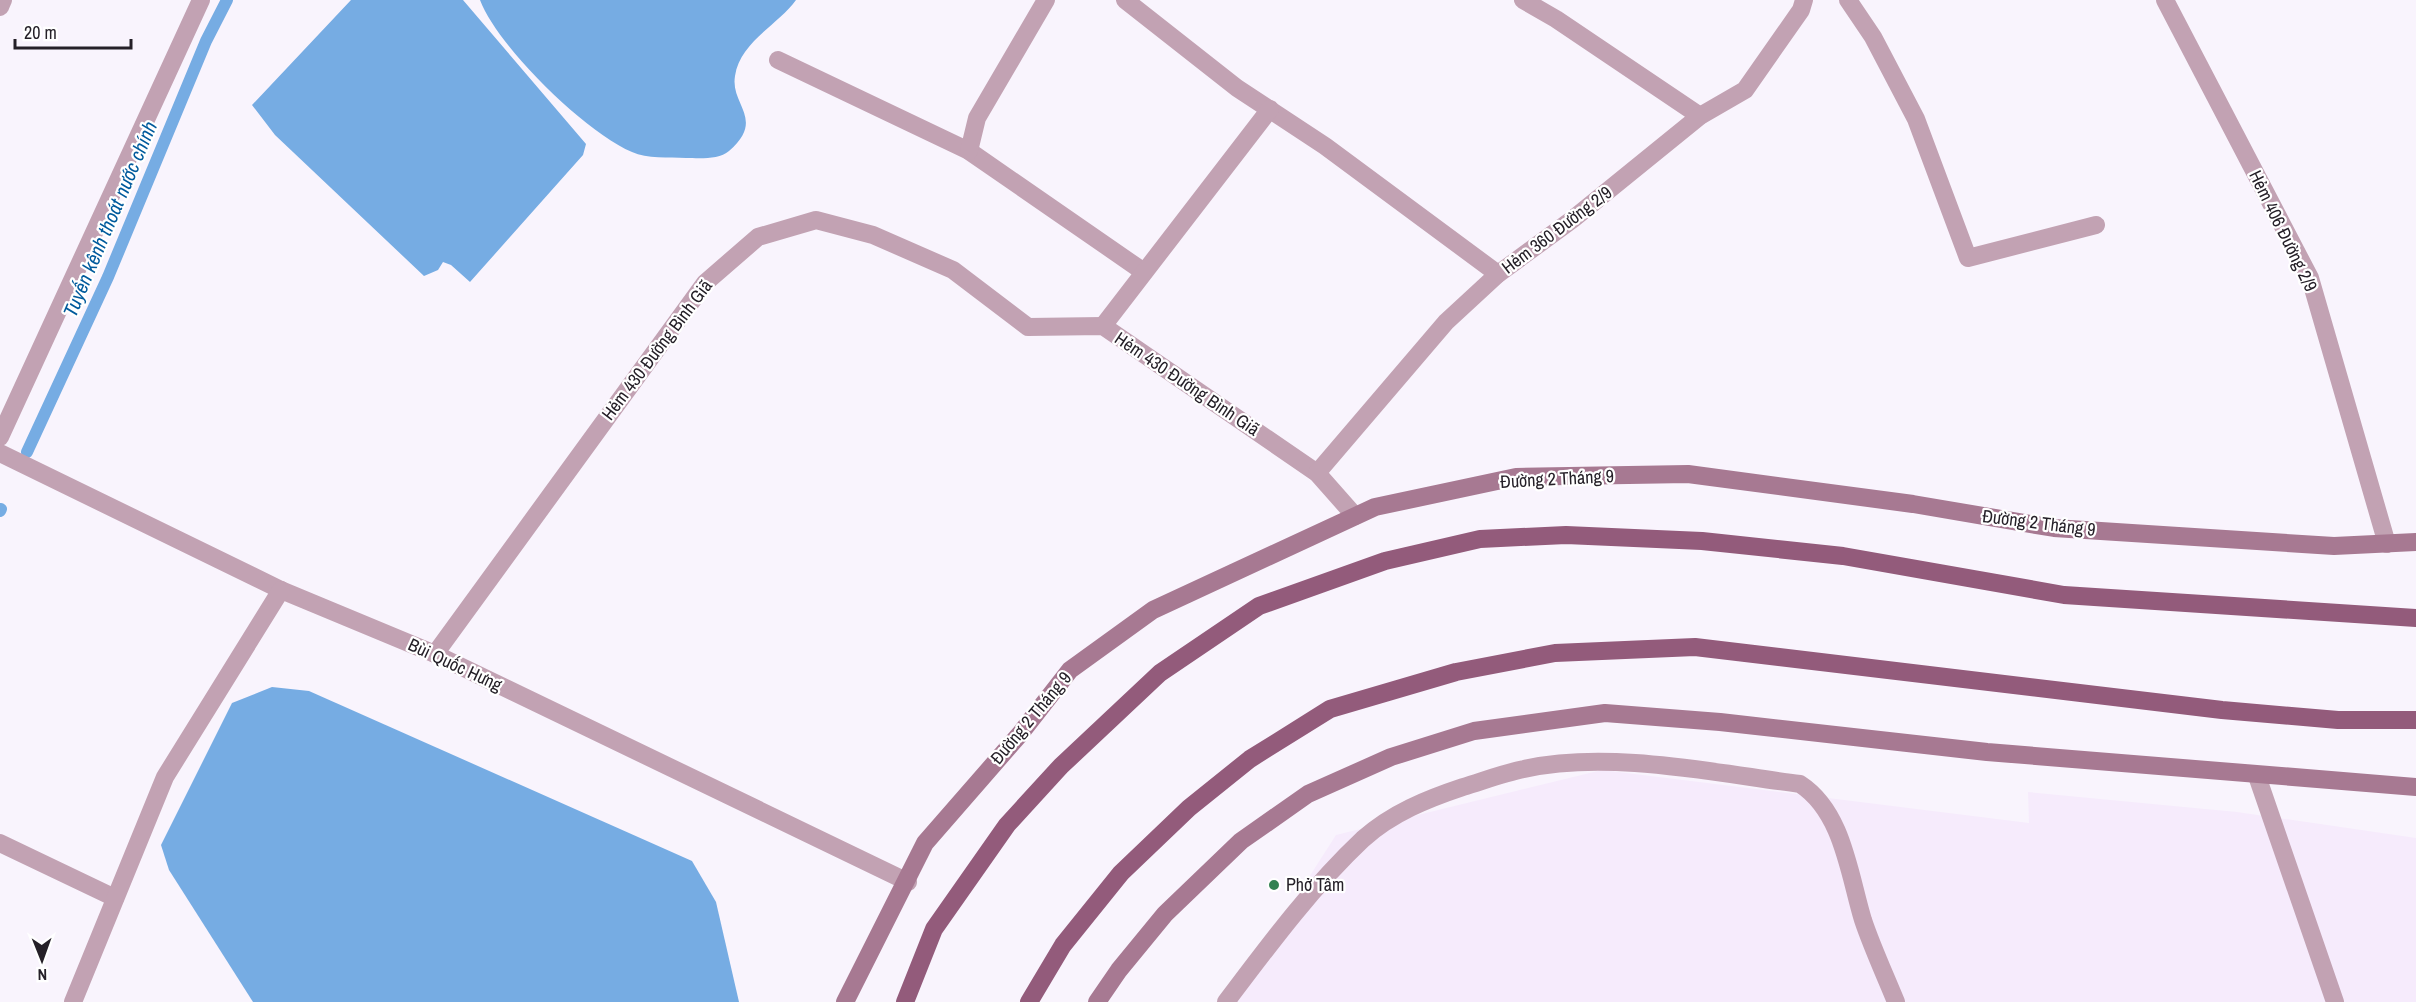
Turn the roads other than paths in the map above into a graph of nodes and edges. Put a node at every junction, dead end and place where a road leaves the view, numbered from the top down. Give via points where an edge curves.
1 (3, 0) edge
2 (201, 0) edge
3 (1046, 0) edge
4 (1125, 0) edge
5 (1523, 0) edge
6 (1804, 0) edge
7 (1848, 0) edge
8 (2165, 0) edge
9 (0, 7) edge
10 (778, 60) dead end
11 (1270, 109) junction
12 (1700, 116) junction
13 (969, 151) junction
14 (2096, 225) dead end
15 (1144, 272) junction
16 (1498, 274) junction
17 (1103, 326) junction
18 (0, 437) edge
19 (0, 453) edge
20 (1317, 473) junction
21 (1355, 516) junction
22 (2416, 542) edge
23 (2387, 544) junction
24 (281, 590) junction
25 (2416, 618) edge
26 (435, 654) junction
27 (2416, 720) edge
28 (2257, 776) junction
29 (2416, 787) edge
30 (0, 843) edge
31 (908, 882) junction
32 (115, 898) junction
33 (73, 1002) edge
34 (845, 1002) edge
35 (905, 1002) edge
36 (1029, 1002) edge
37 (1097, 1002) edge
38 (1226, 1002) edge
39 (1896, 1002) edge
40 (2335, 1002) edge

1 - 9 street
2 - 18 street
3 - 13 street via 977,118
4 - 11 street via 1237,88
5 - 12 street
6 - 12 street, Hẻm 360 Đường 2/9 via 1745,90
7 - 14 street via 1873,37 1916,119 1968,258
8 - 23 street, Hẻm 406 Đường 2/9 via 2310,278
10 - 13 street
11 - 15 street
11 - 16 street
12 - 16 street, Hẻm 360 Đường 2/9
13 - 15 street
15 - 17 street
16 - 20 street, Hẻm 360 Đường 2/9 via 1446,322
17 - 20 street, Hẻm 430 Đường Bình Giã
17 - 26 street, Hẻm 430 Đường Bình Giã via 1028,327 953,270 873,235 816,220 758,237 705,282
19 - 24 street, Bùi Quốc Hưng
20 - 21 street, Hẻm 430 Đường Bình Giã
21 - 23 main road, Đường 2 Tháng 9 via 1375,507 1516,477 1688,474 1913,504 2054,528 2334,546
21 - 31 main road, Đường 2 Tháng 9 via 1153,610 1071,670 925,843
22 - 23 main road, Đường 2 Tháng 9
24 - 26 street, Bùi Quốc Hưng
24 - 32 street via 165,777
25 - 35 main road via 2064,595 1843,556 1702,541 1566,535 1480,539 1385,561 1259,606 1160,673 1061,766 1007,825 934,929
26 - 31 street, Bùi Quốc Hưng
27 - 36 main road via 2338,720 2222,710 1695,646 1556,654 1456,672 1330,709 1250,759 1190,808 1121,873 1063,945
28 - 29 main road
28 - 37 main road via 1605,713 1474,731 1391,757 1308,794 1241,841 1165,914
28 - 40 street
30 - 32 street
31 - 34 main road, Đường 2 Tháng 9
32 - 33 street
38 - 39 street via 1290,916 1364,838 1398,813 1432,797 1525,769 1601,761 1800,784 1811,791 1824,807 1847,857 1864,920

